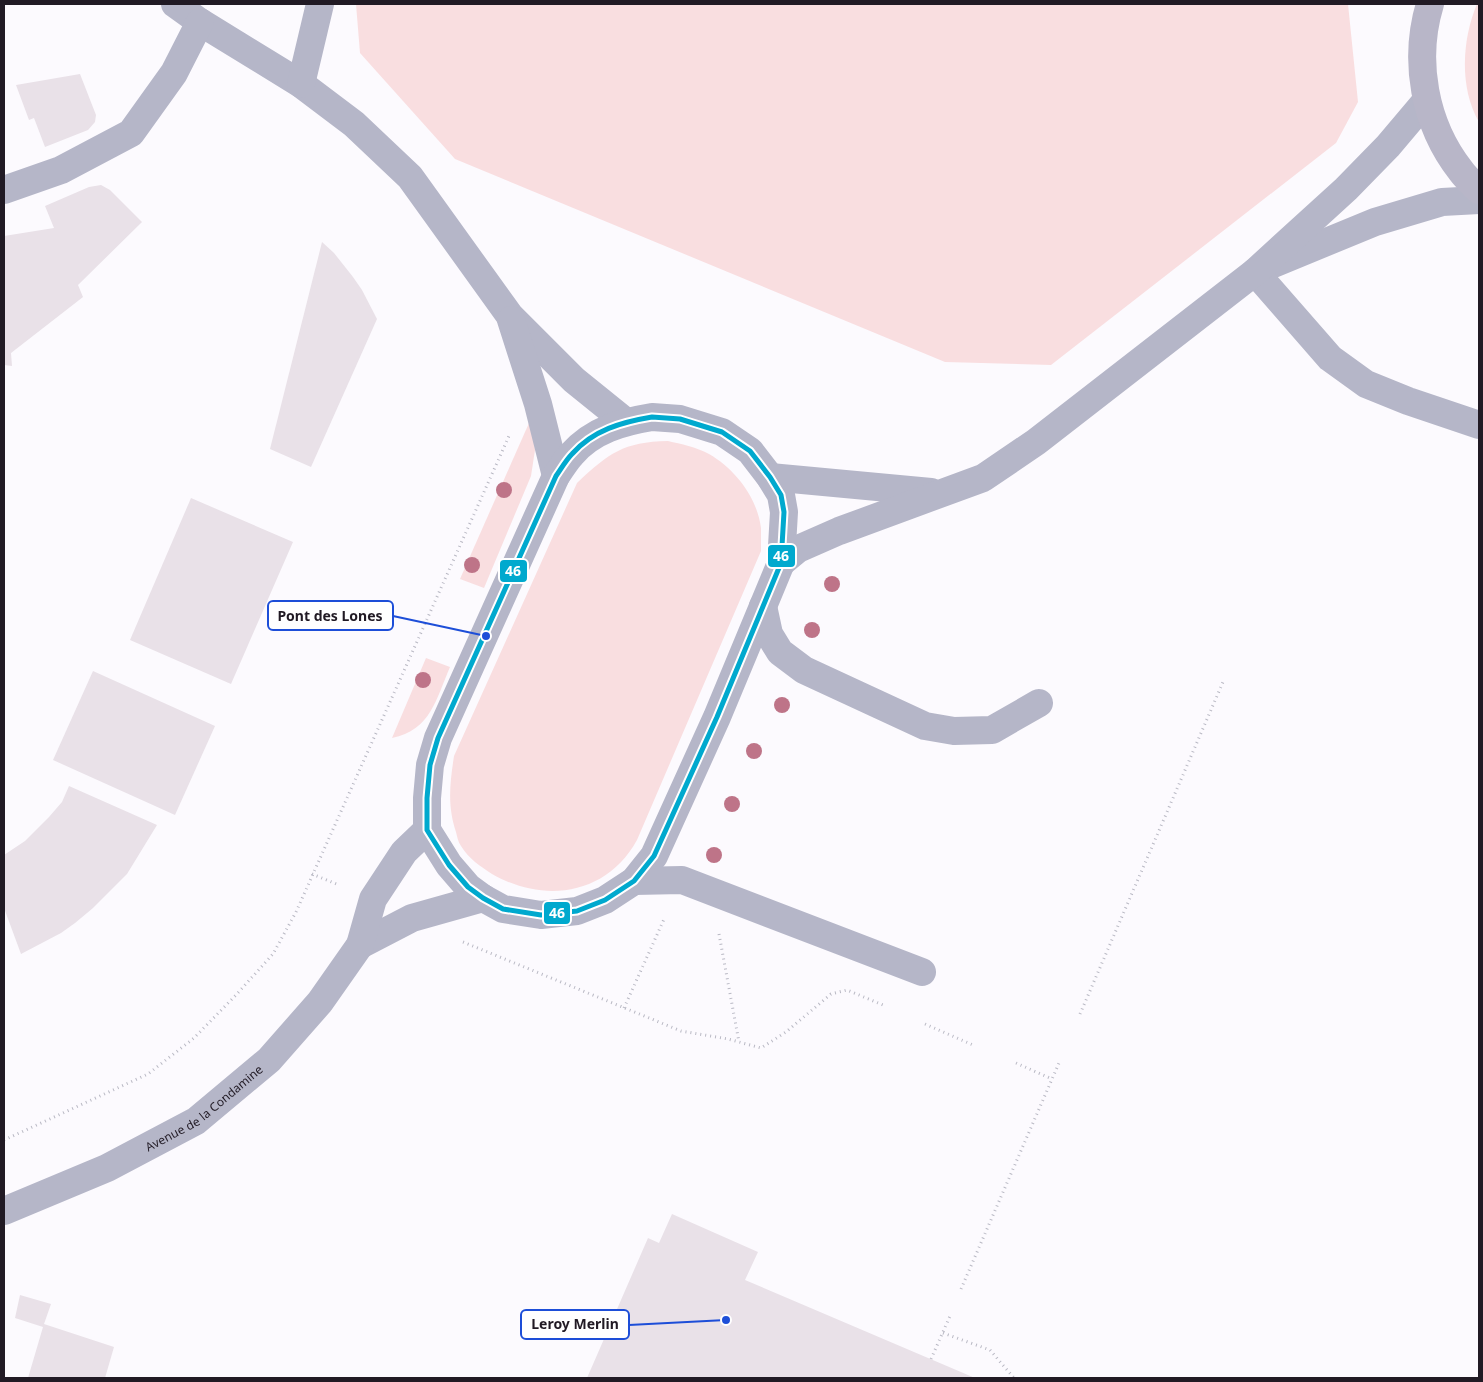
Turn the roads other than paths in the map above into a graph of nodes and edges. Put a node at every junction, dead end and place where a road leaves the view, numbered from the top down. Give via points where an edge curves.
1 (175, 4) edge
2 (320, 4) edge
3 (1425, 10) edge
4 (200, 22) junction
5 (301, 84) junction
6 (1426, 101) junction
7 (4, 190) edge
8 (1479, 190) edge
9 (1479, 200) edge
10 (1255, 272) junction
11 (510, 316) junction
12 (626, 422) junction
13 (1479, 425) edge
14 (556, 476) junction
15 (770, 477) junction
16 (940, 493) junction
17 (781, 563) junction
18 (764, 606) junction
19 (1039, 703) dead end
20 (427, 830) junction
21 (634, 881) junction
22 (483, 898) junction
23 (360, 945) junction
24 (922, 972) dead end
25 (4, 1211) edge

1 - 4 street
2 - 5 street
3 - 6 main road via 1422,62
4 - 5 street
4 - 7 street via 174,73 131,133 61,170
5 - 11 street via 354,124 410,177
6 - 8 main road via 1440,138 1460,171
6 - 10 street via 1346,189
9 - 10 street via 1442,202 1375,222
10 - 13 street via 1330,358 1366,384
10 - 16 street via 1036,442 983,478
11 - 12 street via 574,380
11 - 14 street via 538,404
12 - 14 street via 598,432 572,454
12 - 15 street via 652,417 680,419 722,432 750,451
14 - 20 street via 438,738 430,765
15 - 16 street
15 - 17 street via 781,495 784,512
16 - 17 street via 838,531 798,549
17 - 18 street
18 - 19 street via 769,634 780,652 798,666 925,726 954,731 992,730
18 - 21 street via 654,856
20 - 22 street via 448,865
20 - 23 street, Avenue de la Condamine via 404,852 373,899
21 - 22 street via 605,900 577,911 541,915 503,909
21 - 24 street via 682,880
22 - 23 street, Avenue de la Condamine via 412,918
23 - 25 street, Avenue de la Condamine via 320,1002 269,1060 196,1121 107,1168

